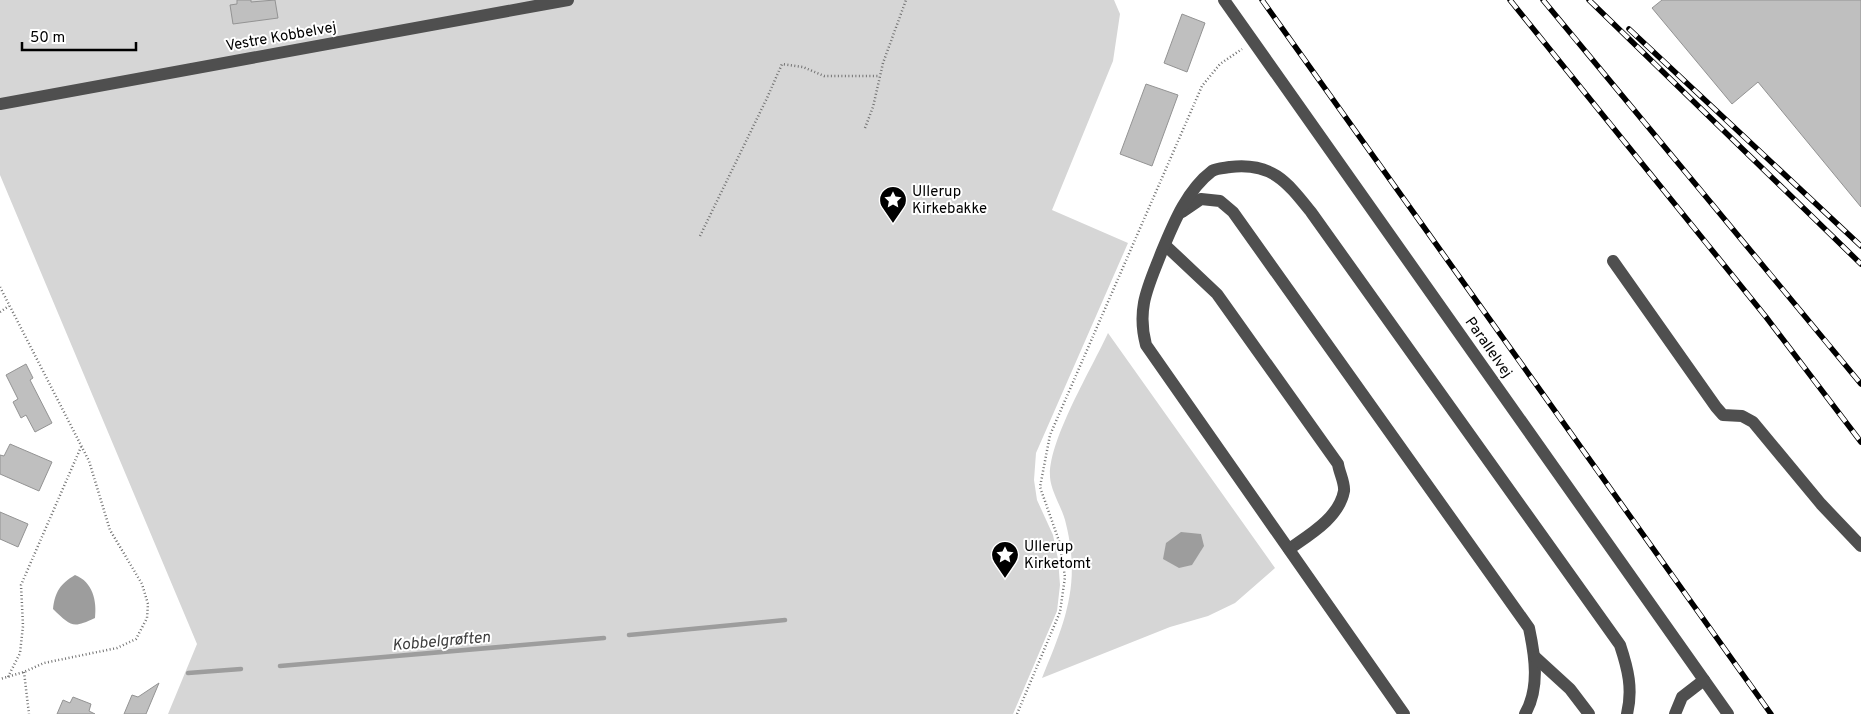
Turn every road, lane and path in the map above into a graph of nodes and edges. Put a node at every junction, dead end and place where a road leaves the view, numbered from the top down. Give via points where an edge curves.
1 (568, 0) edge
2 (906, 0) edge
3 (1224, 0) edge
4 (1253, 41) junction
5 (879, 76) junction
6 (0, 104) edge
7 (865, 128) dead end
8 (1176, 217) junction
9 (700, 236) dead end
10 (1164, 245) junction
11 (1613, 262) dead end
12 (0, 287) edge
13 (10, 306) junction
14 (0, 312) edge
15 (81, 447) junction
16 (1861, 546) edge
17 (1289, 550) junction
18 (1535, 657) junction
19 (24, 672) junction
20 (8, 677) junction
21 (0, 679) edge
22 (1704, 680) junction
23 (29, 714) edge
24 (1017, 714) edge
25 (1404, 714) edge
26 (1526, 714) edge
27 (1589, 714) edge
28 (1627, 714) edge
29 (1675, 714) edge
30 (1728, 714) edge

1 - 6 street, Vestre Kobbelvej
2 - 5 path
3 - 4 street, Parallelvej
4 - 22 street, Parallelvej
4 - 24 path via 1220,64 1202,86 1050,435 1040,487 1060,541 1065,577 1060,612
5 - 7 path
5 - 9 path via 824,76 803,67 782,64
8 - 10 street
8 - 18 street via 1201,199 1220,201 1233,212 1529,628
8 - 28 street via 1197,186 1214,170 1242,166 1268,170 1292,189 1620,646 1628,669 1632,697
10 - 17 street via 1143,301 1141,326 1146,345
10 - 17 street via 1217,294 1338,464 1344,490 1336,510
11 - 16 street via 1716,407 1723,415 1742,416 1753,422 1821,504
12 - 13 path
13 - 14 path
13 - 15 path
15 - 19 path via 110,530 142,584 148,618 136,639 117,648 44,663
15 - 20 path via 21,585 23,626 20,653
17 - 25 street
18 - 26 street via 1532,702
18 - 27 street via 1570,689
19 - 20 path
19 - 23 path
20 - 21 path
22 - 29 street via 1682,698
22 - 30 street, Parallelvej

